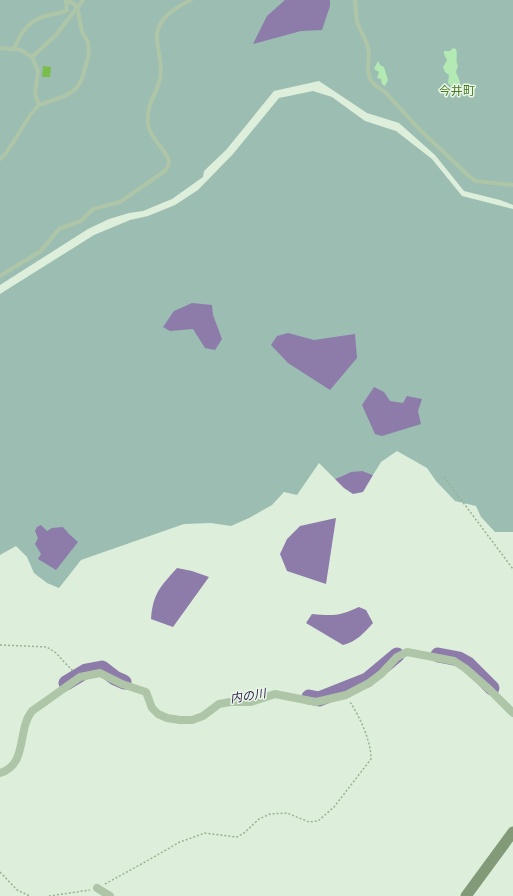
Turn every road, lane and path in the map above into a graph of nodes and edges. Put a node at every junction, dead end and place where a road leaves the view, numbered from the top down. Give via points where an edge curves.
1 (66, 0) edge
2 (82, 0) edge
3 (191, 0) edge
4 (355, 0) edge
5 (77, 6) junction
6 (0, 48) edge
7 (14, 49) junction
8 (32, 57) junction
9 (38, 105) junction
10 (0, 159) edge
11 (513, 185) edge
12 (0, 276) edge
13 (444, 477) dead end
14 (513, 569) edge
15 (0, 645) edge
16 (72, 670) dead end
17 (346, 695) junction
18 (513, 713) edge
19 (0, 773) edge
20 (513, 832) edge
21 (0, 872) edge
22 (98, 888) junction
23 (30, 896) edge
24 (49, 896) edge
25 (110, 896) edge
26 (466, 896) edge

1 - 5 lane
1 - 7 lane via 67,10 62,14 50,14 32,22 20,34
2 - 5 lane
3 - 12 lane via 168,15 157,30 160,78 150,101 148,124 151,134 168,157 169,164 165,171 120,202 93,209 81,221 59,229 41,251
4 - 11 lane via 357,22 369,53 370,79 375,85 471,178 476,181
5 - 8 lane via 56,35
5 - 9 lane via 89,54 82,79 76,88 65,96
6 - 7 lane
7 - 8 lane via 26,52
8 - 9 lane via 38,71 35,94
9 - 10 lane
13 - 14 path
15 - 16 path via 47,647
17 - 18 street via 369,683 397,656 407,652 454,661 489,689
17 - 19 street via 316,702 275,694 251,702 219,704 203,716 192,720 180,720 158,714 152,708 146,692 122,684 100,672 80,677 32,711 27,717 18,757 12,766
17 - 22 path via 359,714 371,751 371,759 334,807 318,821 309,822 287,813 270,814 259,819 244,834 237,837 205,833 180,842
20 - 26 street
21 - 23 path via 17,890
22 - 24 path
22 - 25 street

